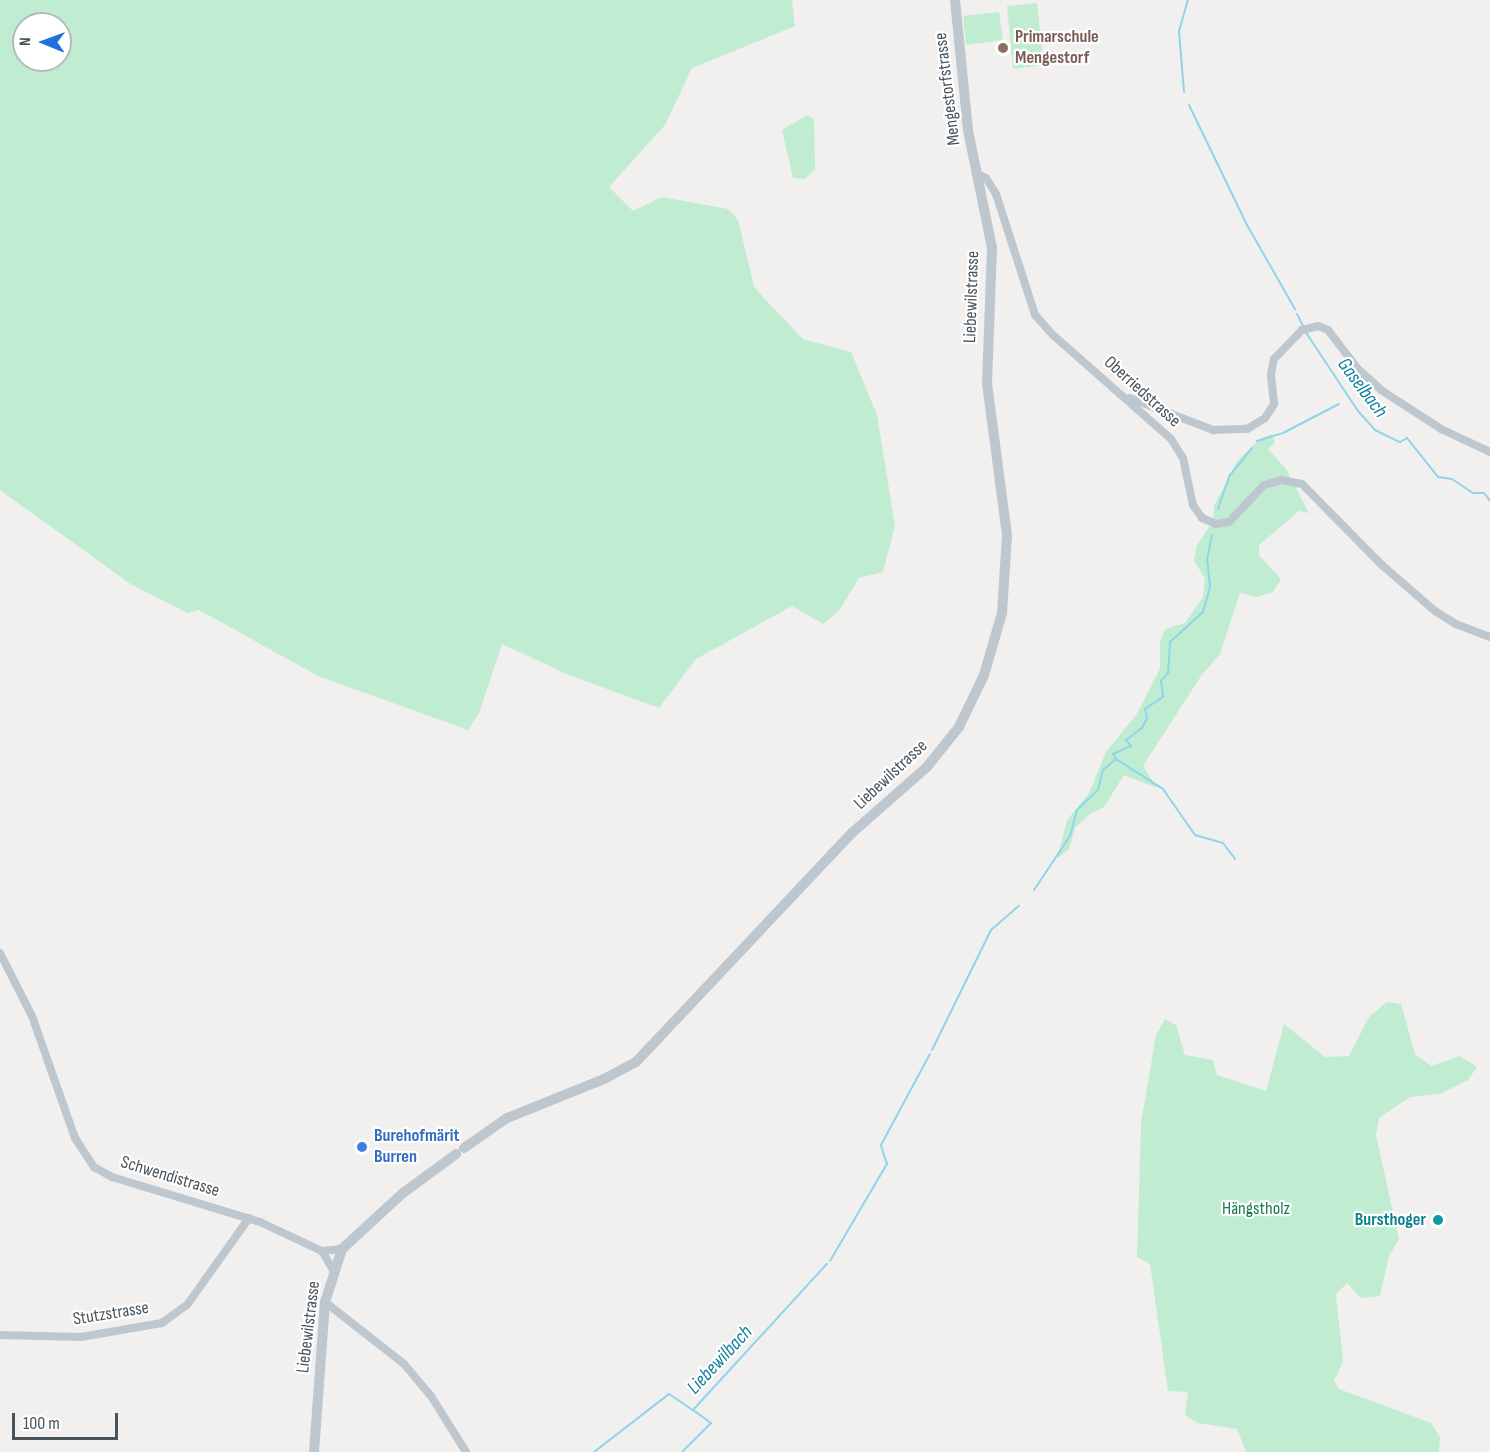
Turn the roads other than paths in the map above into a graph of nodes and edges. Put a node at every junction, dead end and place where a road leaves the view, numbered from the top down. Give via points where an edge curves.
1 (955, 0) edge
2 (976, 173) junction
3 (1123, 396) junction
4 (1490, 452) edge
5 (1490, 637) edge
6 (0, 953) edge
7 (249, 1218) junction
8 (342, 1249) junction
9 (322, 1251) junction
10 (333, 1270) junction
11 (326, 1302) junction
12 (0, 1335) edge
13 (314, 1452) edge
14 (466, 1452) edge

1 - 2 street, Mengestorfstrasse
2 - 3 street, Oberriedstrasse via 986,178 996,194 1039,320
2 - 8 street, Liebewilstrasse via 992,248 987,384 1007,550 998,634 968,709 927,766 853,832 636,1062 507,1118 403,1193
3 - 4 street via 1213,430 1247,429 1265,418 1274,404 1270,374 1274,359 1302,330 1318,326 1328,330 1358,369 1382,390 1441,429
3 - 5 street, Oberriedstrasse via 1180,452 1193,505 1206,520 1221,524 1233,520 1269,483 1281,480 1302,484 1382,565 1435,611
6 - 7 street, Schwendistrasse via 32,1016 75,1138 94,1167 112,1178
7 - 9 street, Schwendistrasse
7 - 12 street, Stutzstrasse via 187,1305 162,1323 81,1337
8 - 9 street
8 - 10 street, Liebewilstrasse
9 - 10 street
10 - 11 street, Liebewilstrasse
11 - 13 street, Liebewilstrasse
11 - 14 street via 404,1364 431,1396

